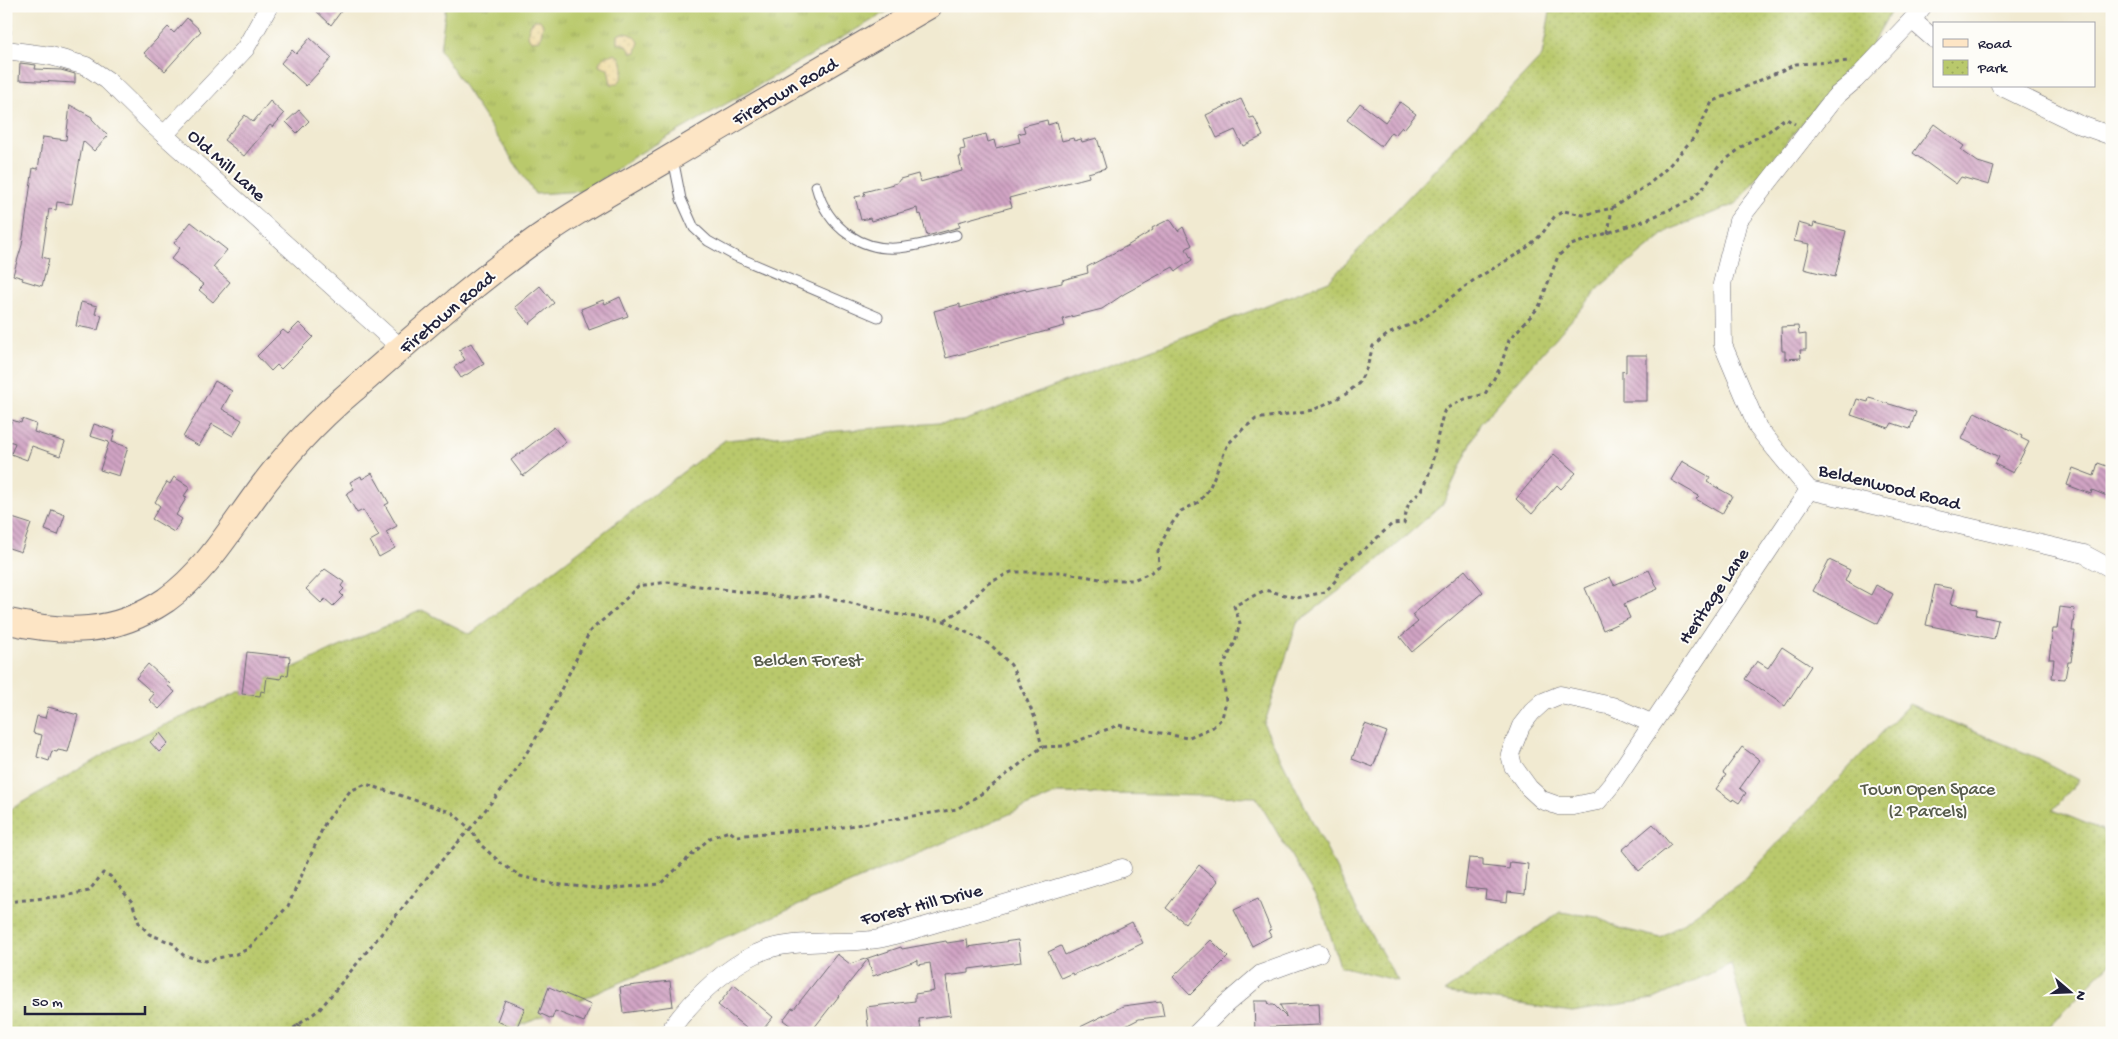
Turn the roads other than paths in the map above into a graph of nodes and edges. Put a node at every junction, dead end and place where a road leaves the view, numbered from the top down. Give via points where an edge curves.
1 (269, 6) edge
2 (928, 6) edge
3 (1923, 6) edge
4 (1912, 20) junction
5 (1933, 39) edge
6 (9, 50) edge
7 (2004, 88) edge
8 (164, 135) junction
9 (2112, 136) edge
10 (673, 156) junction
11 (816, 186) dead end
12 (956, 236) dead end
13 (878, 317) dead end
14 (401, 348) junction
15 (1809, 490) junction
16 (2112, 569) edge
17 (6, 621) edge
18 (1651, 724) junction
19 (1122, 868) dead end
20 (1318, 953) dead end
21 (668, 1033) edge
22 (1198, 1033) edge

1 - 8 street via 246,49
2 - 10 street, Firetown Road
3 - 4 street, Beldenwood Road
4 - 5 street
4 - 15 street, Beldenwood Road via 1835,97 1738,221 1722,284 1723,345 1758,428
6 - 8 street, Old Mill Lane via 51,56 86,66 107,80
7 - 9 street via 2078,124
8 - 14 street, Old Mill Lane
10 - 13 lane via 681,199 694,228 708,241 735,256
10 - 14 street, Firetown Road via 526,246
11 - 12 lane via 820,201 836,226 866,246 905,248
14 - 17 street, Firetown Road via 330,409 290,450 195,576 165,601 124,623 97,629 59,630
15 - 16 street, Beldenwood Road via 2084,554
15 - 18 street, Heritage Lane
18 - 18 street, Heritage Lane via 1598,801 1559,806 1542,800 1528,788 1513,766 1510,754 1521,726 1543,702 1560,695 1612,706
19 - 21 street, Forest Hill Drive via 877,939 776,947 759,952 729,970 702,993
20 - 22 street via 1261,974

